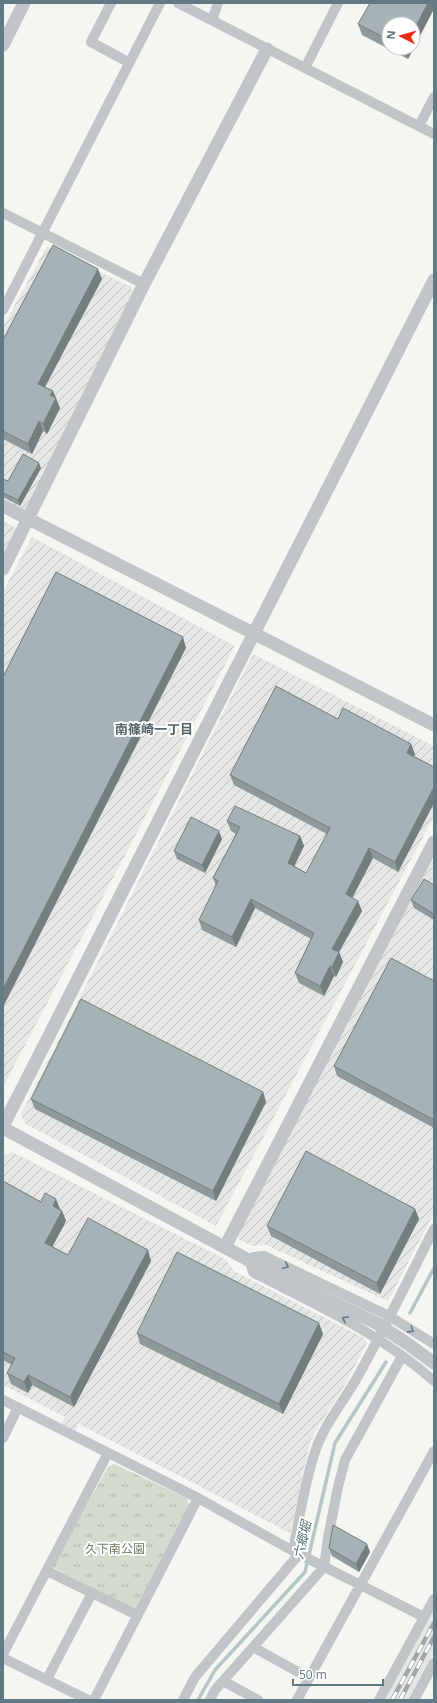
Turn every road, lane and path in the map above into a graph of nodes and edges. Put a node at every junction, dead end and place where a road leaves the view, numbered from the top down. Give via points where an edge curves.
1 (24, 3) edge
2 (111, 3) edge
3 (160, 3) edge
4 (178, 3) edge
5 (218, 3) edge
6 (338, 3) edge
7 (212, 20) junction
8 (3, 45) edge
9 (267, 49) junction
10 (128, 62) junction
11 (305, 68) junction
12 (434, 97) edge
13 (419, 126) junction
14 (434, 134) edge
15 (3, 213) edge
16 (43, 234) junction
17 (434, 280) edge
18 (144, 284) junction
19 (3, 310) edge
20 (3, 506) edge
21 (29, 519) junction
22 (3, 569) edge
23 (253, 633) junction
24 (434, 726) edge
25 (434, 842) edge
26 (3, 1127) edge
27 (434, 1229) edge
28 (225, 1247) junction
29 (252, 1262) junction
30 (389, 1316) junction
31 (379, 1339) junction
32 (434, 1344) edge
33 (402, 1356) junction
34 (434, 1363) edge
35 (434, 1381) edge
36 (3, 1400) edge
37 (18, 1407) junction
38 (3, 1438) edge
39 (434, 1450) edge
40 (108, 1453) junction
41 (198, 1498) junction
42 (296, 1552) junction
43 (324, 1566) junction
44 (47, 1571) junction
45 (361, 1585) junction
46 (92, 1593) junction
47 (434, 1599) edge
48 (137, 1616) junction
49 (424, 1617) junction
50 (253, 1648) junction
51 (3, 1654) edge
52 (3, 1658) edge
53 (433, 1669) edge
54 (309, 1678) junction
55 (47, 1679) junction
56 (223, 1681) junction
57 (88, 1700) edge
58 (94, 1700) edge
59 (183, 1700) edge
60 (210, 1700) edge
61 (258, 1700) edge
62 (297, 1700) edge
63 (379, 1700) edge
64 (414, 1700) edge

1 - 8 street
2 - 10 street via 91,42
3 - 10 street
4 - 7 street
5 - 7 street
6 - 11 street
7 - 9 street
9 - 11 street
9 - 18 street
10 - 16 street
11 - 13 street
12 - 13 street
13 - 14 street
15 - 16 street
16 - 18 street
16 - 19 street
17 - 23 street
18 - 21 street
20 - 21 street
21 - 22 street
21 - 23 street
23 - 24 street
23 - 26 street
25 - 28 street
26 - 28 street
27 - 30 street
28 - 29 street
29 -> 30 street via 254,1257 264,1256
31 -> 29 street via 256,1274 253,1272
29 - 34 street, bridge via 376,1323
30 - 31 street
30 -> 32 street
31 - 33 street
31 - 42 street via 355,1382 325,1427 314,1454 306,1484
33 - 35 street
33 - 43 street via 345,1460
36 - 37 street
37 - 38 street
37 - 40 street
39 - 45 street
40 - 41 street
40 - 44 street
41 - 42 street
41 - 48 street
42 - 43 street
42 - 59 street via 195,1677
43 - 45 street
43 - 50 street
44 - 46 street
44 - 51 street
45 - 49 street
45 - 54 street
46 - 48 street
46 - 55 street
47 - 49 street
48 - 58 street
49 - 63 street
50 - 54 street
50 - 56 street
52 - 55 street
53 - 64 street
54 - 62 street
55 - 57 street
56 - 60 street
56 - 61 street

